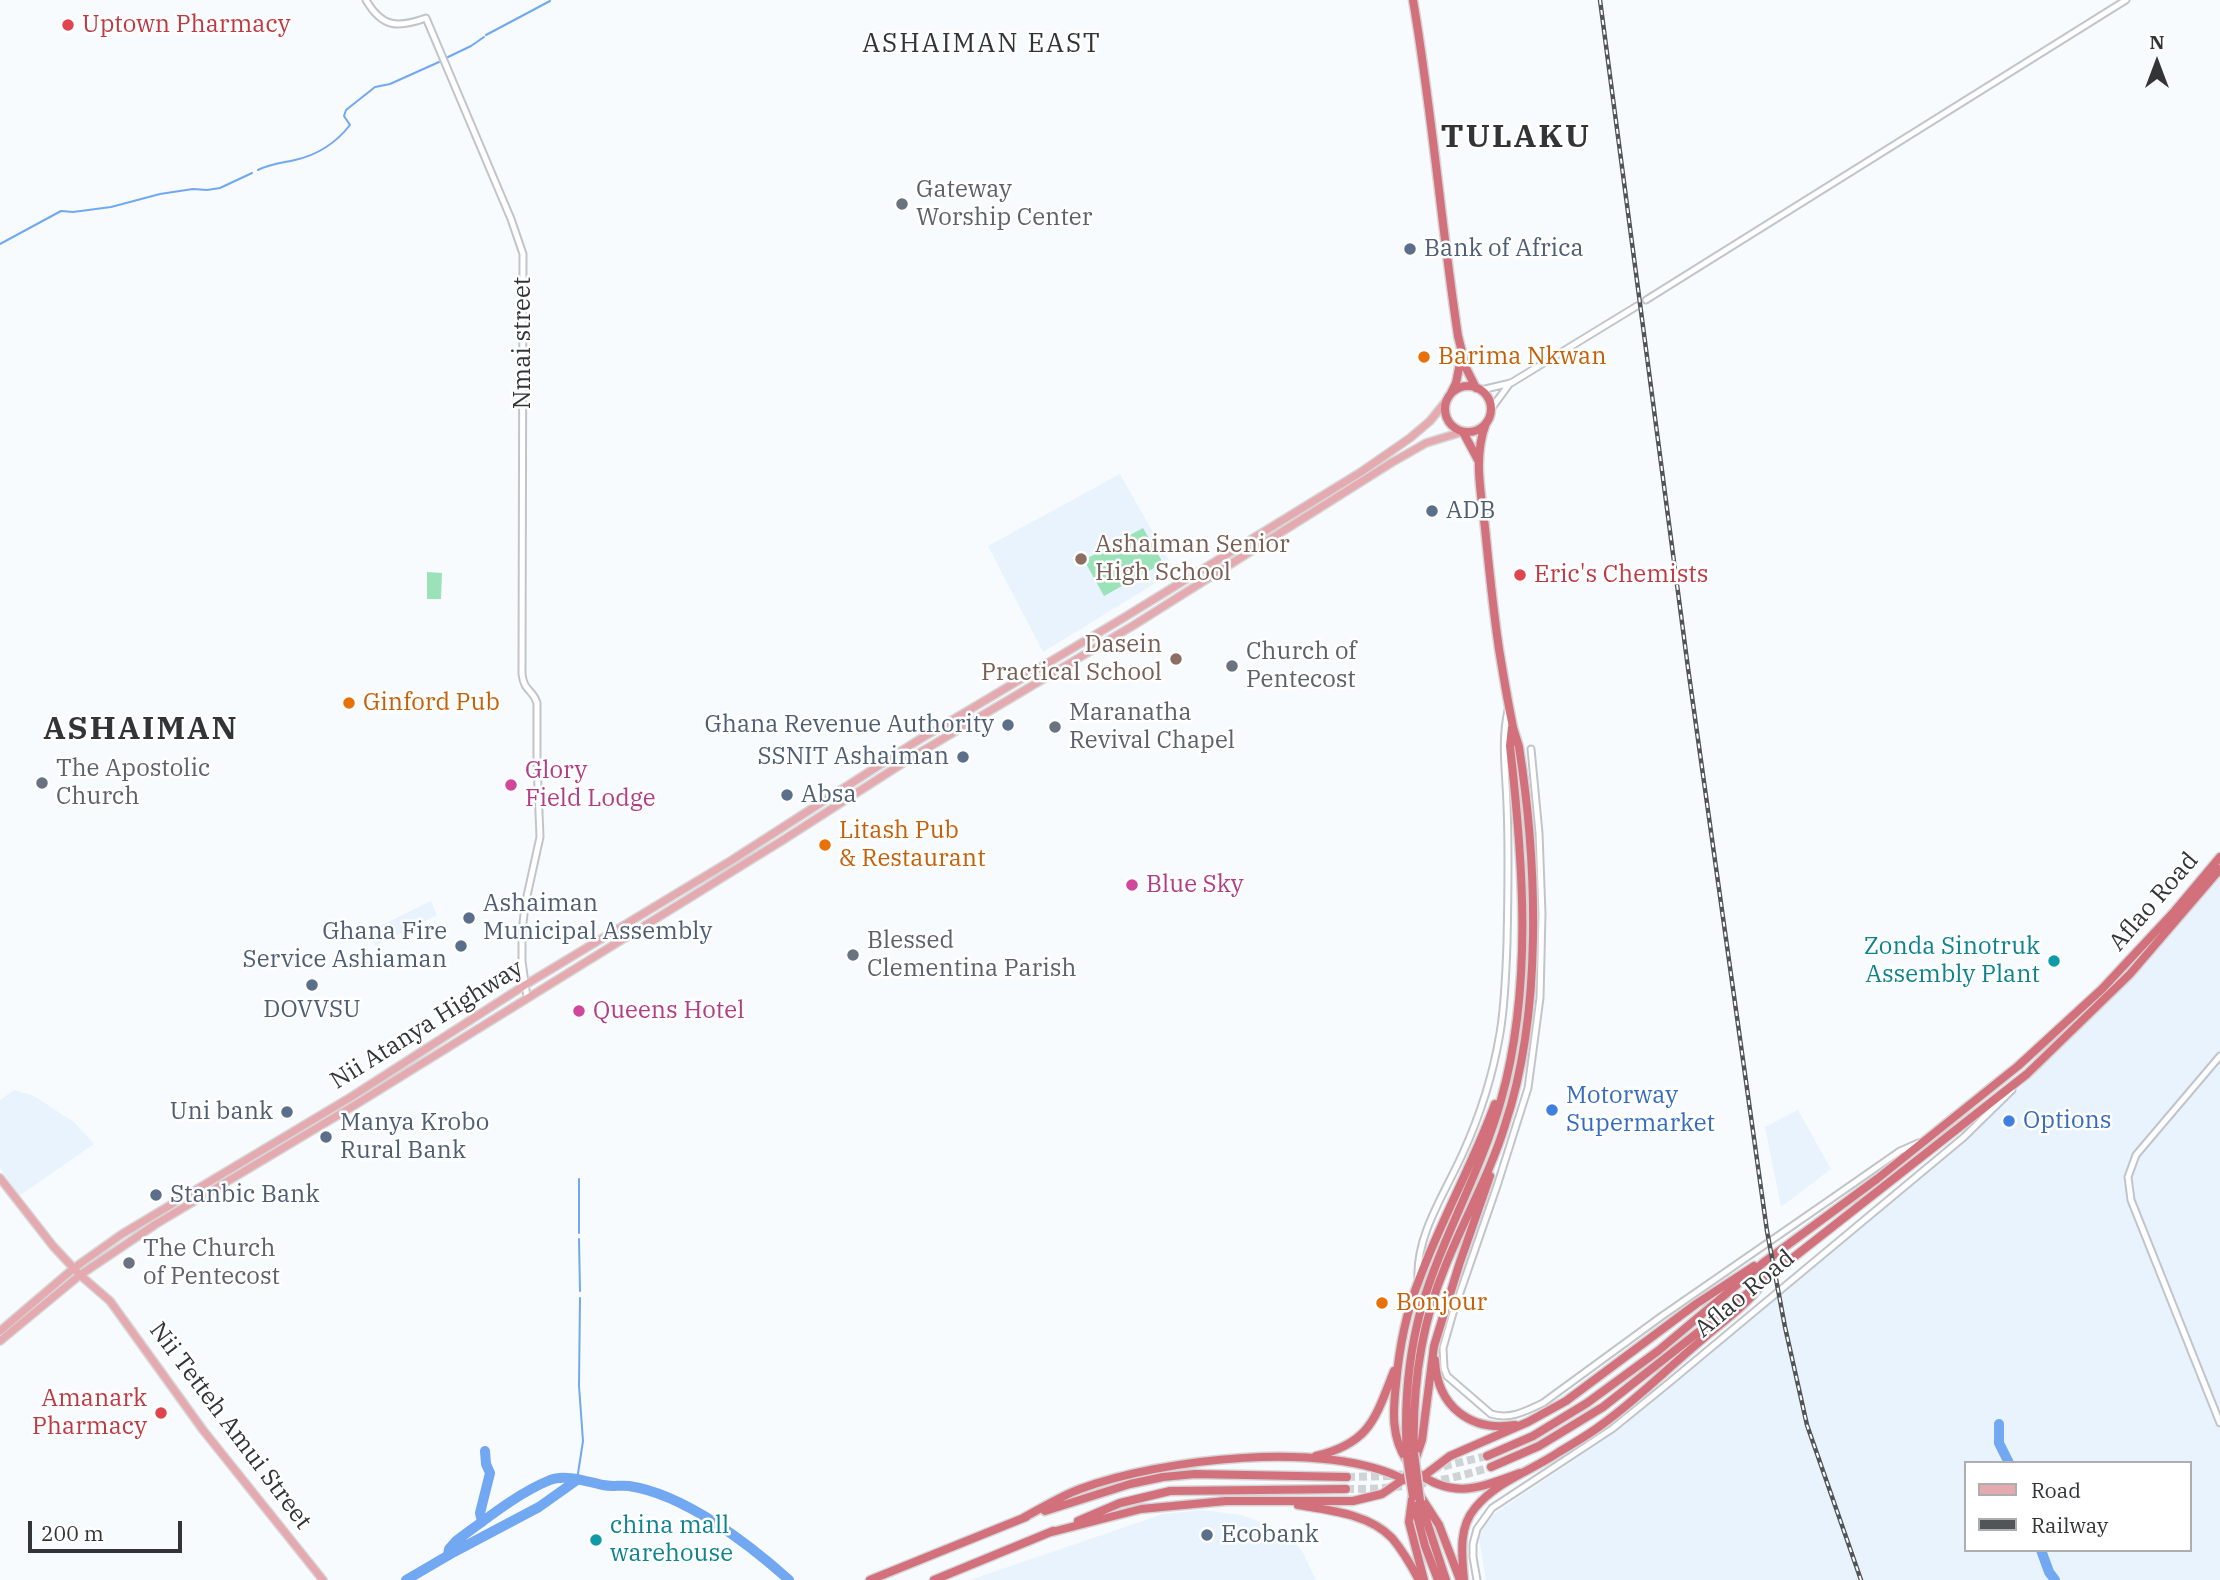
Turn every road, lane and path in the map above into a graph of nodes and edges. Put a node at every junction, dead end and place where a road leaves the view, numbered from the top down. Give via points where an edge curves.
1 (366, 0) edge
2 (1413, 0) edge
3 (1419, 0) edge
4 (2126, 0) edge
5 (1416, 12) junction
6 (1646, 300) dead end
7 (1637, 306) dead end
8 (1462, 355) junction
9 (1511, 383) junction
10 (1479, 389) junction
11 (1449, 396) junction
12 (1491, 409) junction
13 (1486, 423) junction
14 (1462, 432) junction
15 (1478, 460) junction
16 (1073, 648) junction
17 (1078, 657) junction
18 (1509, 706) junction
19 (1512, 725) junction
20 (917, 741) junction
21 (1531, 749) dead end
22 (923, 751) junction
23 (2220, 857) edge
24 (2220, 870) edge
25 (525, 985) junction
26 (527, 997) junction
27 (2220, 1056) edge
28 (2028, 1074) junction
29 (1507, 1077) junction
30 (1927, 1139) junction
31 (1496, 1153) junction
32 (0, 1178) edge
33 (1468, 1202) junction
34 (1763, 1263) junction
35 (74, 1268) junction
36 (80, 1275) junction
37 (1767, 1277) junction
38 (1418, 1282) junction
39 (0, 1331) edge
40 (0, 1341) edge
41 (1434, 1346) junction
42 (1399, 1358) junction
43 (1410, 1402) junction
44 (1528, 1422) junction
45 (2220, 1423) edge
46 (1487, 1456) tunnel mouth
47 (1308, 1458) junction
48 (1491, 1467) tunnel mouth
49 (1412, 1469) junction
50 (1520, 1473) junction
51 (1347, 1477) tunnel mouth
52 (1422, 1477) junction
53 (1404, 1479) junction
54 (1414, 1488) junction
55 (1346, 1489) tunnel mouth
56 (1275, 1501) junction
57 (1023, 1518) junction
58 (1048, 1533) junction
59 (323, 1580) edge
60 (870, 1580) edge
61 (934, 1580) edge
62 (1419, 1580) edge
63 (1424, 1580) edge
64 (1438, 1580) edge
65 (1446, 1580) edge
66 (1462, 1580) edge
67 (1476, 1580) edge

1 - 25 street, Nmai street via 388,23 410,24 426,18 523,254 522,674 525,688 537,703 540,837 522,932
2 - 5 highway
3 - 5 highway
4 - 6 street
5 - 8 highway
7 - 9 street
8 - 10 highway
8 - 11 highway
9 - 10 street
9 - 12 street
10 - 11 highway via 1466,386
10 - 12 highway
11 - 14 highway via 1444,408 1449,423
11 - 16 main road, Nii Atanya Highway via 1420,430 1361,472
12 - 13 highway
13 - 14 highway via 1476,431
13 - 15 highway
14 - 15 highway
14 - 17 main road via 1426,443 1391,463
15 - 18 highway
16 - 17 main road
16 - 20 main road, Nii Atanya Highway
17 - 22 main road
18 - 19 highway
18 - 38 street via 1503,731 1508,904 1500,1033 1483,1103 1417,1258
19 - 29 highway via 1521,912 1518,1013
19 - 31 highway via 1530,840 1533,936 1524,1049
20 - 22 main road
20 - 25 main road, Nii Atanya Highway
21 - 30 street, Aflao Road via 1539,833 1541,998 1528,1088 1443,1348 1447,1376 1491,1414 1506,1417 1544,1402 1900,1151
22 - 26 main road
23 - 30 highway, Aflao Road via 2088,1003
24 - 28 highway, Aflao Road via 2130,974
25 - 26 street, Nmai street
25 - 35 main road, Nii Atanya Highway via 351,1097 150,1216
26 - 36 main road via 234,1175
27 - 45 street via 2136,1155 2127,1177 2131,1200
28 - 37 highway, Aflao Road
28 - 67 street, Aflao Road via 1964,1137 1612,1429 1498,1503 1476,1529 1472,1557
29 - 33 highway
29 - 38 highway
30 - 34 highway, Aflao Road
31 - 33 highway
31 - 41 highway
32 - 35 main road, Nii Tetteh Amui Street
33 - 43 highway via 1430,1306
34 - 44 highway via 1740,1274 1566,1401
34 - 46 highway, Aflao Road via 1658,1351 1587,1403 1534,1436
35 - 36 main road, Nii Tetteh Amui Street
35 - 39 main road, Nii Atanya Highway
36 - 40 main road
36 - 59 main road, Nii Tetteh Amui Street via 110,1301 203,1430
37 - 48 highway, Aflao Road via 1603,1407 1539,1446
37 - 50 highway via 1738,1310 1604,1423
38 - 42 highway
41 - 44 highway via 1441,1391 1461,1415 1497,1427
41 - 49 highway via 1422,1440
42 - 47 highway via 1366,1431 1349,1445
42 - 49 highway via 1394,1432
43 - 64 highway, bridge via 1407,1457 1413,1497
43 - 65 highway, bridge via 1417,1488
44 - 52 highway via 1465,1447
47 - 53 highway via 1379,1468
47 - 57 highway via 1180,1464 1122,1476 1078,1490
49 - 52 highway
49 - 53 highway
50 - 52 highway via 1477,1489 1454,1490
50 - 66 highway via 1493,1490 1467,1520 1462,1537
51 - 57 highway via 1163,1477
52 - 54 highway
53 - 54 highway
53 - 56 highway via 1382,1494 1362,1500
54 - 63 highway via 1409,1522
54 - 66 highway via 1439,1525
55 - 58 highway via 1170,1492 1119,1503
56 - 58 highway via 1141,1510
56 - 62 highway via 1333,1511 1372,1524 1390,1536
57 - 60 highway
58 - 61 highway

